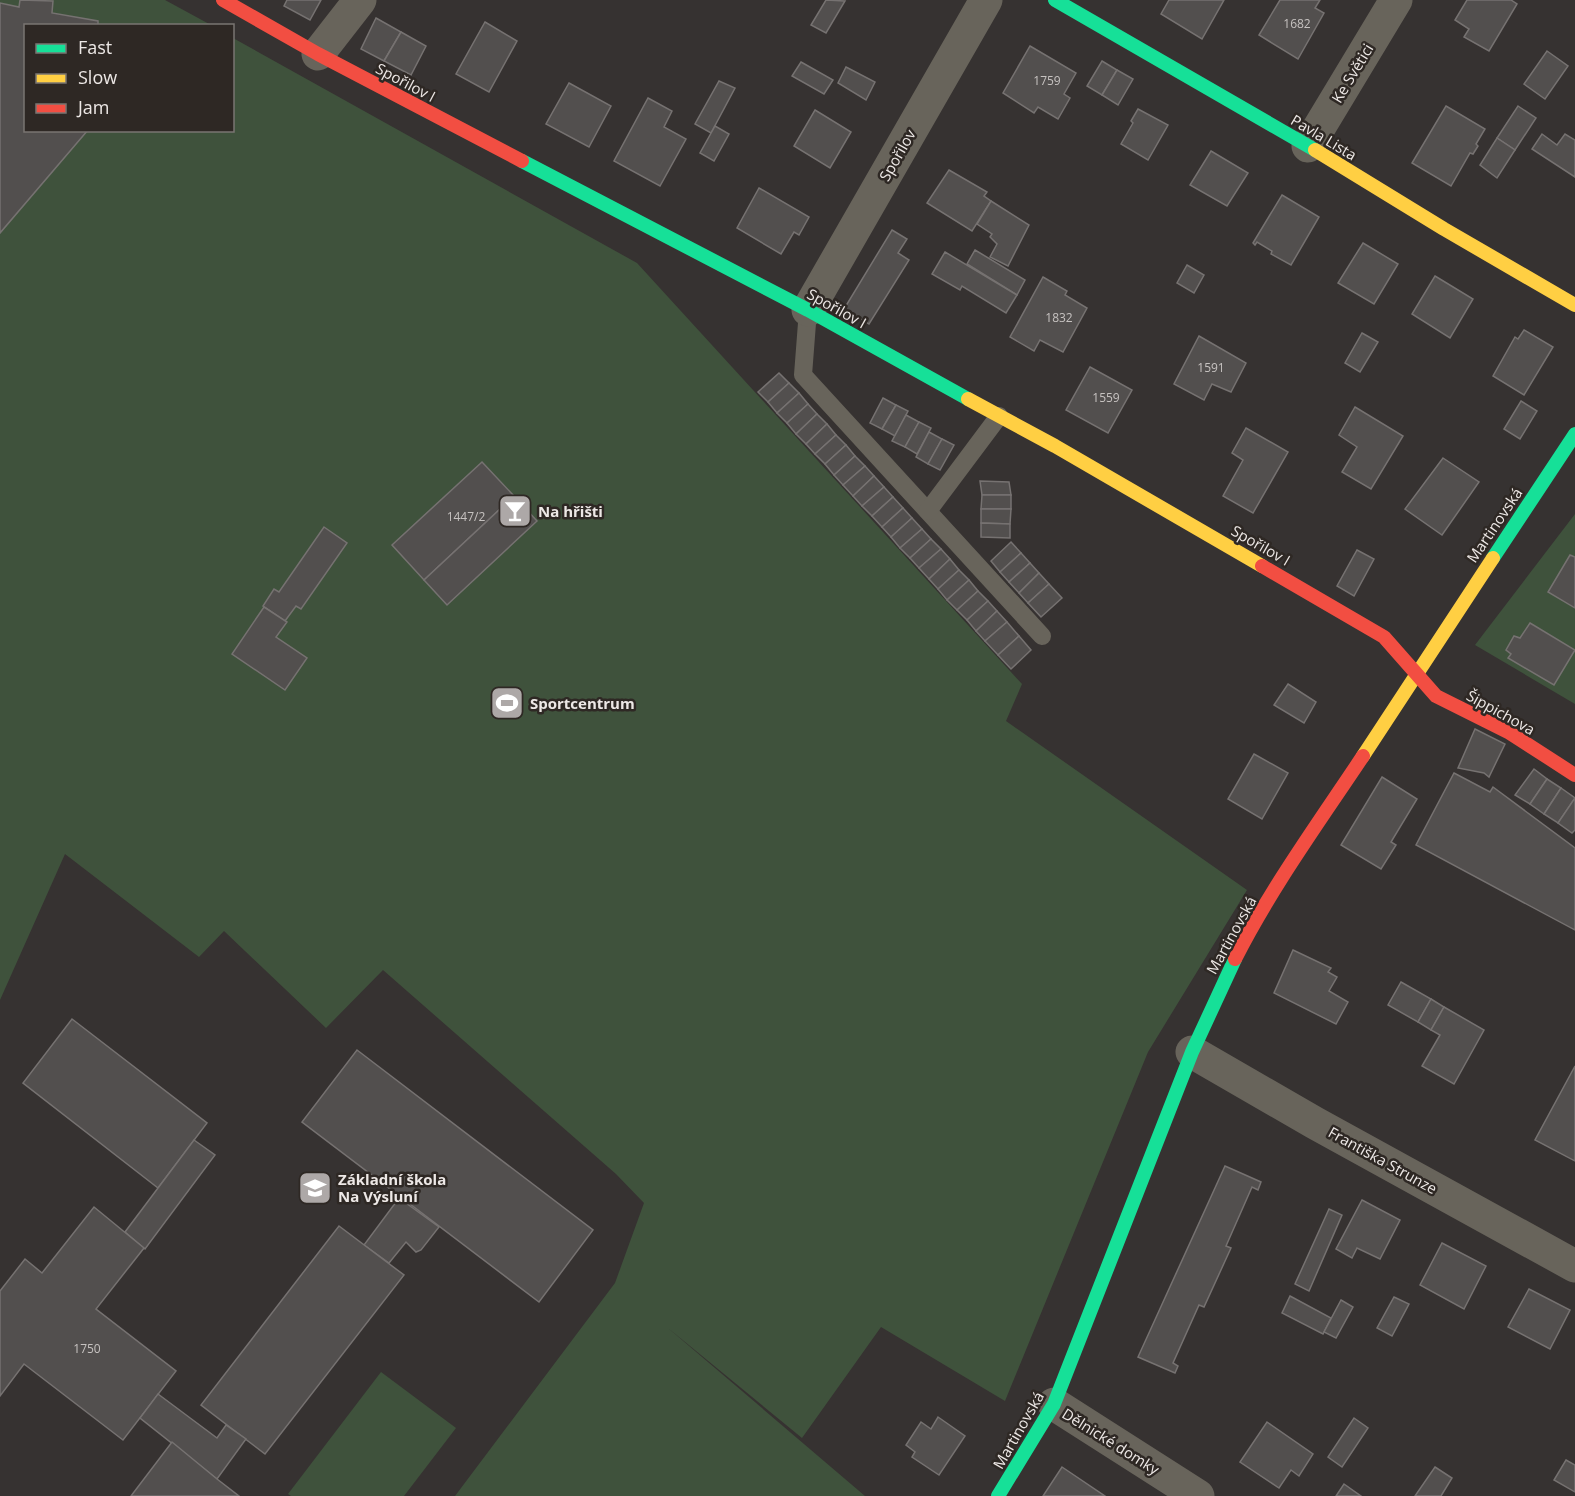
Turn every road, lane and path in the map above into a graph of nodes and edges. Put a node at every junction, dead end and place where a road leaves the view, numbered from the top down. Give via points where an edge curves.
1 (223, 0) edge
2 (360, 0) edge
3 (986, 0) edge
4 (1055, 0) edge
5 (1396, 0) edge
6 (318, 54) junction
7 (1308, 146) junction
8 (1575, 305) edge
9 (808, 310) junction
10 (999, 416) junction
11 (1575, 434) edge
12 (928, 511) junction
13 (1042, 636) dead end
14 (1414, 674) junction
15 (1575, 775) edge
16 (1192, 1052) junction
17 (1575, 1266) edge
18 (1054, 1404) junction
19 (998, 1496) edge
20 (1198, 1496) edge

1 - 6 street, Spořilov I
2 - 6 street
3 - 9 street, Spořilov
4 - 7 street, Pavla Lista
5 - 7 street, Ke Světici
6 - 9 street, Spořilov I
7 - 8 street, Pavla Lista
9 - 10 street, Spořilov I
9 - 12 lane via 803,375
10 - 12 lane
10 - 14 street, Spořilov I via 1384,637
11 - 14 street, Martinovská
12 - 13 lane
14 - 15 street, Šippichova via 1436,696 1510,733
14 - 16 street, Martinovská via 1248,934
16 - 17 street, Františka Strunze
16 - 18 street, Martinovská
18 - 19 street, Martinovská
18 - 20 street, Dělnické domky

